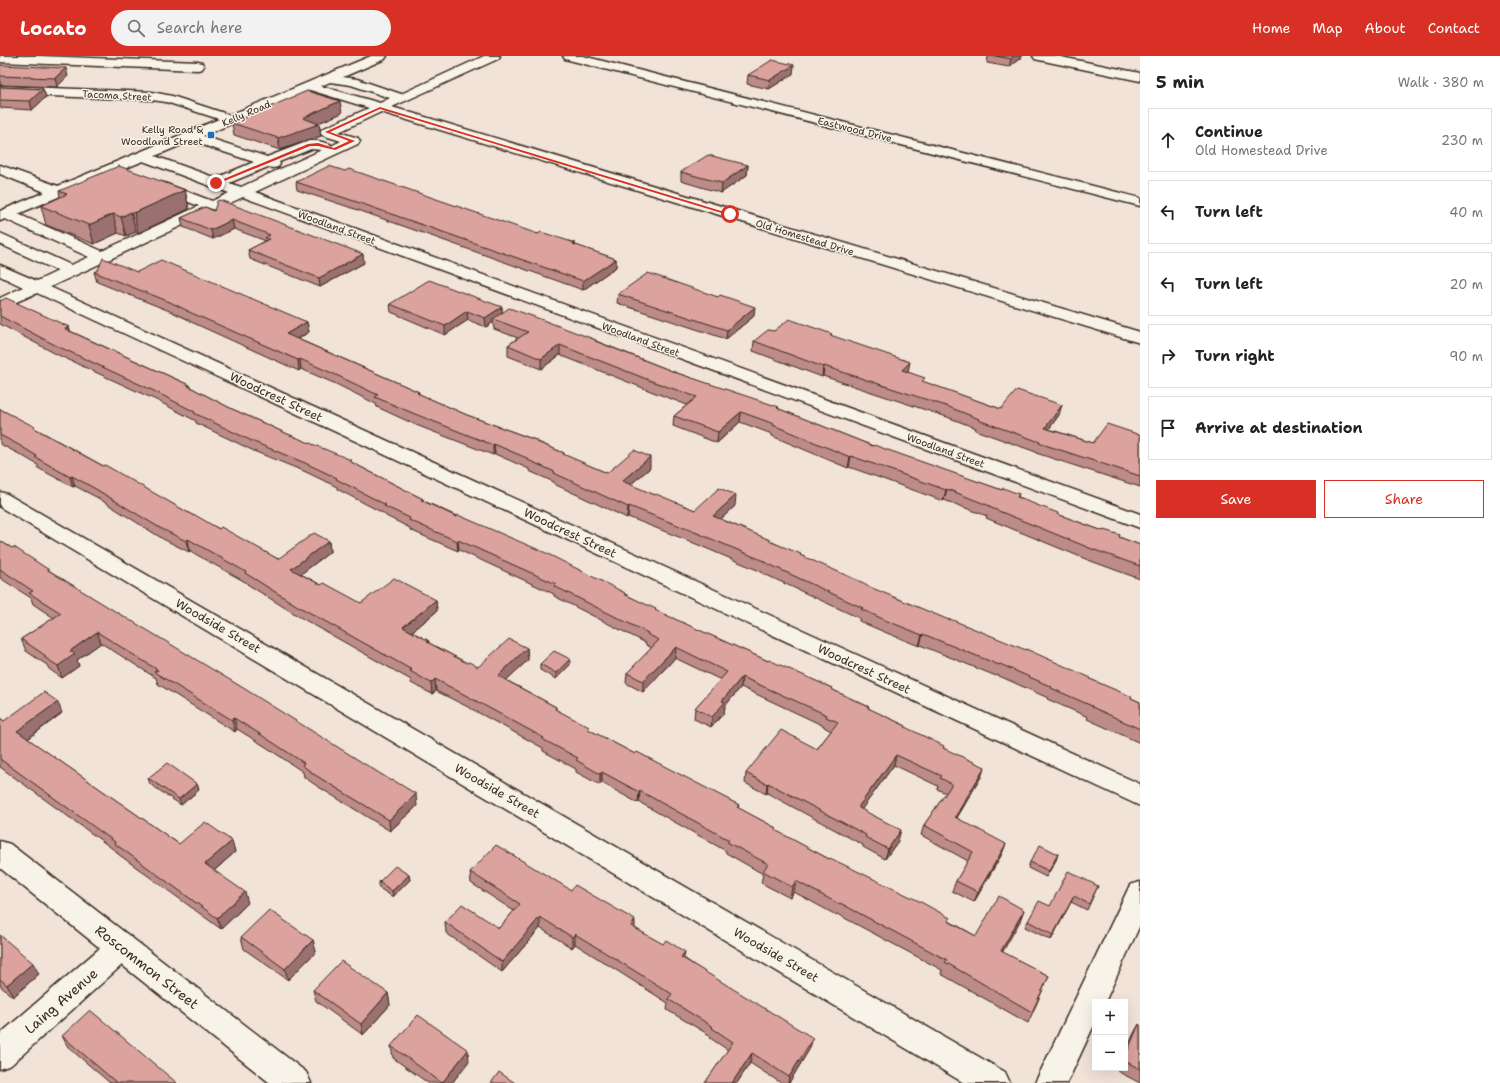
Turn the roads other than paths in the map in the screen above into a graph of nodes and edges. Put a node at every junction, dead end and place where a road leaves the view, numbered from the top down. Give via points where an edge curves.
1 (350, 56) edge
2 (381, 56) edge
3 (396, 56) edge
4 (494, 56) edge
5 (569, 56) edge
6 (1039, 56) edge
7 (0, 58) edge
8 (198, 66) dead end
9 (1140, 77) edge
10 (335, 79) junction
11 (309, 86) junction
12 (0, 90) edge
13 (402, 98) junction
14 (380, 108) junction
15 (213, 113) junction
16 (231, 119) junction
17 (194, 120) dead end
18 (191, 136) junction
19 (334, 150) junction
20 (143, 156) junction
21 (267, 162) junction
22 (0, 169) edge
23 (290, 170) junction
24 (124, 172) junction
25 (148, 182) edge
26 (216, 183) junction
27 (40, 184) junction
28 (57, 185) junction
29 (241, 192) junction
30 (22, 199) junction
31 (1140, 202) edge
32 (212, 206) junction
33 (3, 215) edge
34 (0, 238) edge
35 (102, 257) junction
36 (1, 271) edge
37 (71, 271) junction
38 (37, 287) junction
39 (1, 303) edge
40 (1140, 338) edge
41 (0, 498) edge
42 (1140, 521) edge
43 (1140, 796) edge
44 (0, 852) edge
45 (1140, 894) edge
46 (122, 947) junction
47 (0, 1054) edge
48 (295, 1083) edge
49 (994, 1083) edge
50 (1051, 1083) edge

1 - 15 street, Kelly Road
2 - 10 street, Kelly Road
3 - 10 street
4 - 13 street
5 - 31 street, Eastwood Drive
6 - 9 street
7 - 8 street
10 - 11 street, Kelly Road
10 - 13 street via 353,82
11 - 14 street, Old Homestead Drive
11 - 16 street, Kelly Road
12 - 15 street, Tacoma Street via 152,96
13 - 14 street
14 - 19 street via 327,132 353,141
14 - 40 street, Old Homestead Drive
15 - 16 street, Tacoma Street
15 - 17 street, Kelly Road
16 - 18 street, Kelly Road
18 - 20 street, Kelly Road
18 - 21 street
19 - 21 street via 309,145
19 - 23 street
20 - 24 street, Kelly Road
20 - 26 street, Woodland Street
21 - 23 street
21 - 26 street
22 - 27 street
23 - 29 street
24 - 28 street, Kelly Road
24 - 30 street via 38,209
25 - 32 street
26 - 29 street, Woodland Street
27 - 28 street
27 - 30 street, Kelly Road
28 - 30 street, Kelly Road
29 - 32 street
29 - 42 street, Woodland Street
30 - 33 street, Kelly Road
32 - 35 street
33 - 35 street
34 - 37 street
35 - 37 street
36 - 38 street, Woodcrest Street
37 - 38 street
38 - 39 street
38 - 43 street, Woodcrest Street
41 - 49 street, Woodside Street
44 - 46 street, Roscommon Street
45 - 50 street
46 - 47 street, Laing Avenue
46 - 48 street, Roscommon Street

